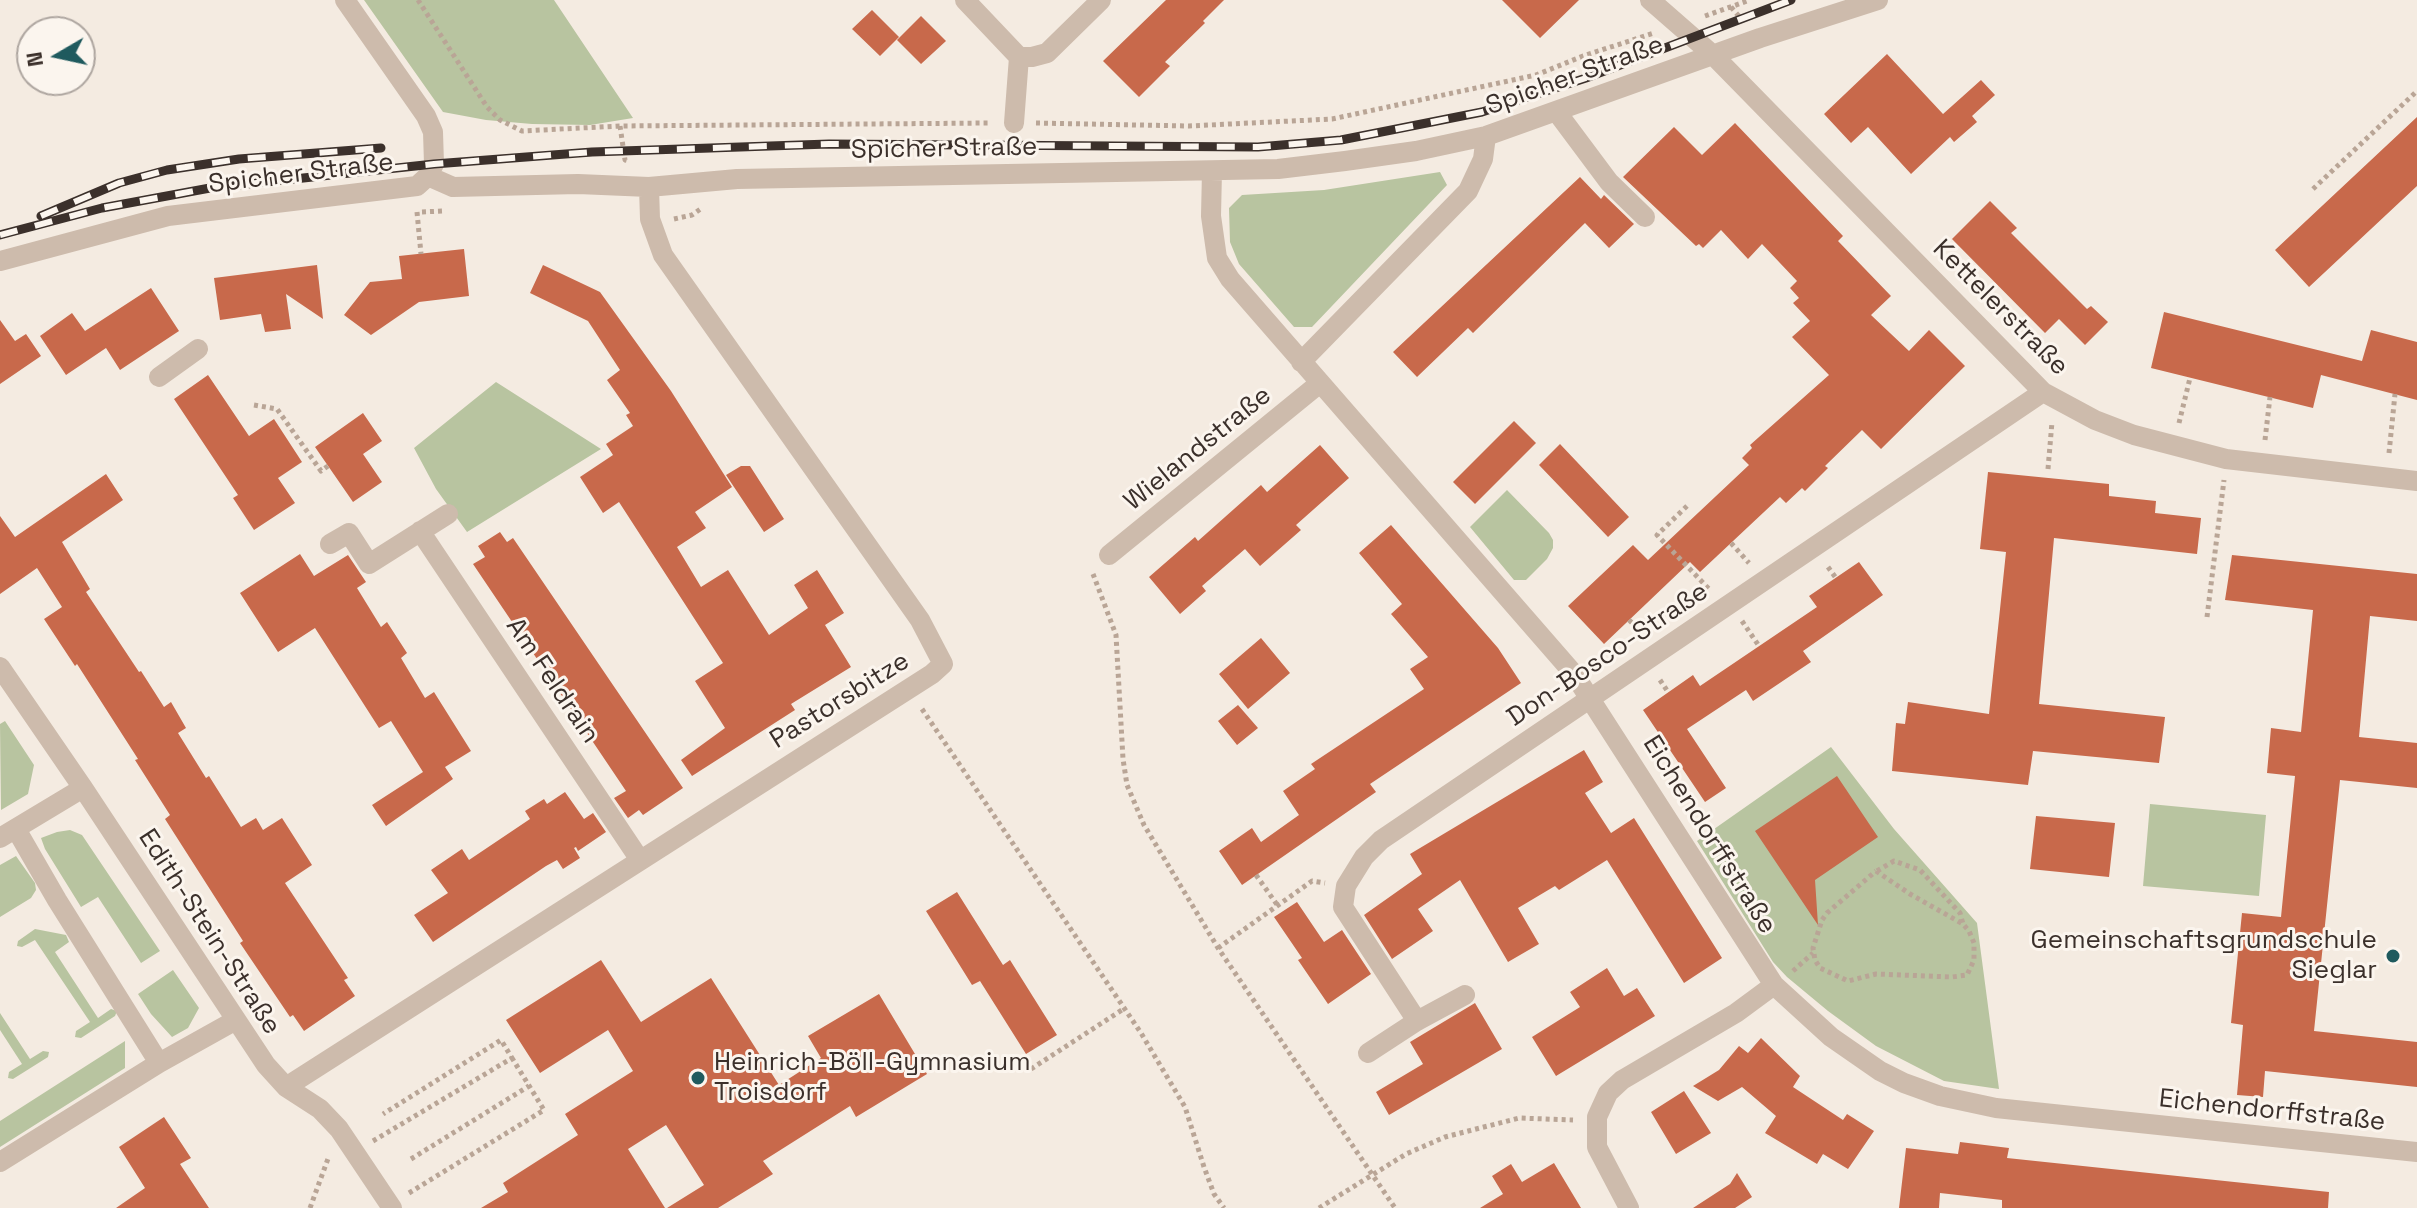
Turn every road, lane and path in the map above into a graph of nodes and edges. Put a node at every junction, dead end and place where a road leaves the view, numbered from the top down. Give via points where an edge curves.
1 (345, 0) edge
2 (418, 0) edge
3 (965, 0) edge
4 (1101, 0) edge
5 (1650, 0) edge
6 (1750, 0) edge
7 (1878, 0) edge
8 (1700, 7) dead end
9 (1711, 14) junction
10 (1679, 24) junction
11 (1713, 55) junction
12 (1019, 57) junction
13 (2417, 91) edge
14 (1556, 111) junction
15 (1014, 123) junction
16 (620, 126) junction
17 (1486, 136) junction
18 (1212, 171) junction
19 (428, 176) junction
20 (649, 187) junction
21 (2313, 189) dead end
22 (449, 211) dead end
23 (417, 212) junction
24 (402, 213) dead end
25 (1645, 217) dead end
26 (421, 254) dead end
27 (0, 261) edge
28 (198, 349) dead end
29 (1301, 362) junction
30 (159, 377) dead end
31 (2190, 378) dead end
32 (1320, 383) junction
33 (2043, 392) junction
34 (2395, 394) dead end
35 (2270, 397) dead end
36 (2064, 404) junction
37 (254, 405) dead end
38 (2174, 446) junction
39 (2226, 459) junction
40 (2261, 464) junction
41 (328, 466) dead end
42 (2048, 469) dead end
43 (2387, 478) junction
44 (2417, 481) edge
45 (1687, 506) dead end
46 (448, 514) dead end
47 (420, 531) junction
48 (330, 544) dead end
49 (1109, 555) joint
50 (1726, 607) junction
51 (2207, 617) dead end
52 (0, 667) edge
53 (908, 688) junction
54 (19, 695) junction
55 (1592, 699) junction
56 (0, 706) edge
57 (83, 788) junction
58 (8, 833) edge
59 (640, 860) junction
60 (1876, 871) junction
61 (1256, 875) dead end
62 (1346, 886) junction
63 (1278, 906) junction
64 (1963, 924) junction
65 (1218, 948) junction
66 (1774, 985) junction
67 (1465, 995) dead end
68 (1125, 1008) junction
69 (236, 1020) junction
70 (1417, 1021) junction
71 (1368, 1053) dead end
72 (512, 1058) junction
73 (159, 1063) junction
74 (1031, 1069) dead end
75 (529, 1086) junction
76 (286, 1087) junction
77 (383, 1114) dead end
78 (1596, 1123) junction
79 (339, 1129) junction
80 (355, 1152) junction
81 (2417, 1152) edge
82 (411, 1159) dead end
83 (0, 1162) edge
84 (1371, 1173) junction
85 (391, 1206) edge
86 (310, 1208) edge
87 (1224, 1208) edge
88 (1319, 1208) edge
89 (1395, 1208) edge
90 (1629, 1208) edge

1 - 19 street via 426,116 434,150
2 - 16 path via 500,120 522,131
3 - 12 street
4 - 12 street via 1047,53
5 - 10 street, Kettelerstraße
6 - 9 path
7 - 11 street, Spicher Straße
8 - 9 path
9 - 10 path
10 - 11 street, Kettelerstraße
10 - 15 path via 1536,75 1332,119 1189,126
11 - 14 street, Spicher Straße
11 - 33 street, Kettelerstraße
12 - 15 street
13 - 21 path
14 - 17 street, Spicher Straße
14 - 25 street via 1609,182
15 - 16 path
16 - 20 path via 625,160 649,162
17 - 18 street, Spicher Straße via 1345,161
17 - 29 street via 1483,159 1468,191
18 - 20 street, Spicher Straße via 737,179
18 - 29 street, Eichendorffstraße via 1217,258
19 - 20 street, Spicher Straße via 453,187
19 - 27 street, Spicher Straße via 403,189 168,216
20 - 53 street, Pastorsbitze via 650,219 663,255 920,620 943,664
22 - 23 path
23 - 24 path
23 - 26 path
28 - 30 street
29 - 32 street, Eichendorffstraße
31 - 38 path
32 - 49 street, Wielandstraße
32 - 55 street, Eichendorffstraße
33 - 36 street, Kettelerstraße
33 - 50 street, Don-Bosco-Straße
34 - 43 path
35 - 40 path
36 - 38 street, Kettelerstraße
36 - 42 path via 2052,422
37 - 41 path via 277,409 321,471
38 - 39 street, Kettelerstraße
39 - 40 street, Kettelerstraße
39 - 51 path
40 - 43 street, Kettelerstraße
43 - 44 street, Kettelerstraße
45 - 50 path via 1657,535
46 - 47 street
47 - 48 street via 369,564 349,533
47 - 59 street, Am Feldrain
49 - 65 path via 1093,574 1116,635 1127,785 1144,825
50 - 55 street, Don-Bosco-Straße
52 - 54 street, Edith-Stein-Straße
53 - 59 street, Pastorsbitze
53 - 68 path
54 - 56 street
54 - 57 street, Edith-Stein-Straße
55 - 62 street, Don-Bosco-Straße via 1381,840
55 - 66 street, Eichendorffstraße
57 - 58 street
57 - 69 street, Edith-Stein-Straße
58 - 73 street via 57,900
59 - 76 street, Pastorsbitze
60 - 64 path
60 - 64 path via 1894,861 1920,870 1960,913
60 - 64 path via 1827,913 1817,930 1815,960 1829,974 1848,981 1876,974 1962,977 1974,960 1972,936
61 - 63 path
62 - 63 path via 1312,881
62 - 70 street via 1343,907
63 - 65 path
65 - 84 path
66 - 78 street via 1622,1080 1608,1093
66 - 81 street, Eichendorffstraße via 1831,1037 1880,1071 1940,1096 1996,1108
67 - 70 street
68 - 74 path
68 - 87 path via 1185,1107 1214,1194
69 - 73 street
69 - 76 street, Edith-Stein-Straße
70 - 71 street
72 - 75 path
72 - 77 path via 501,1040
72 - 80 path
73 - 83 street
75 - 82 path
75 - 85 path via 544,1110
76 - 79 street, Edith-Stein-Straße
78 - 84 path via 1519,1118 1481,1126 1445,1137
78 - 90 street via 1597,1147
79 - 80 street, Edith-Stein-Straße
79 - 86 path
80 - 85 street, Edith-Stein-Straße
84 - 88 path
84 - 89 path

